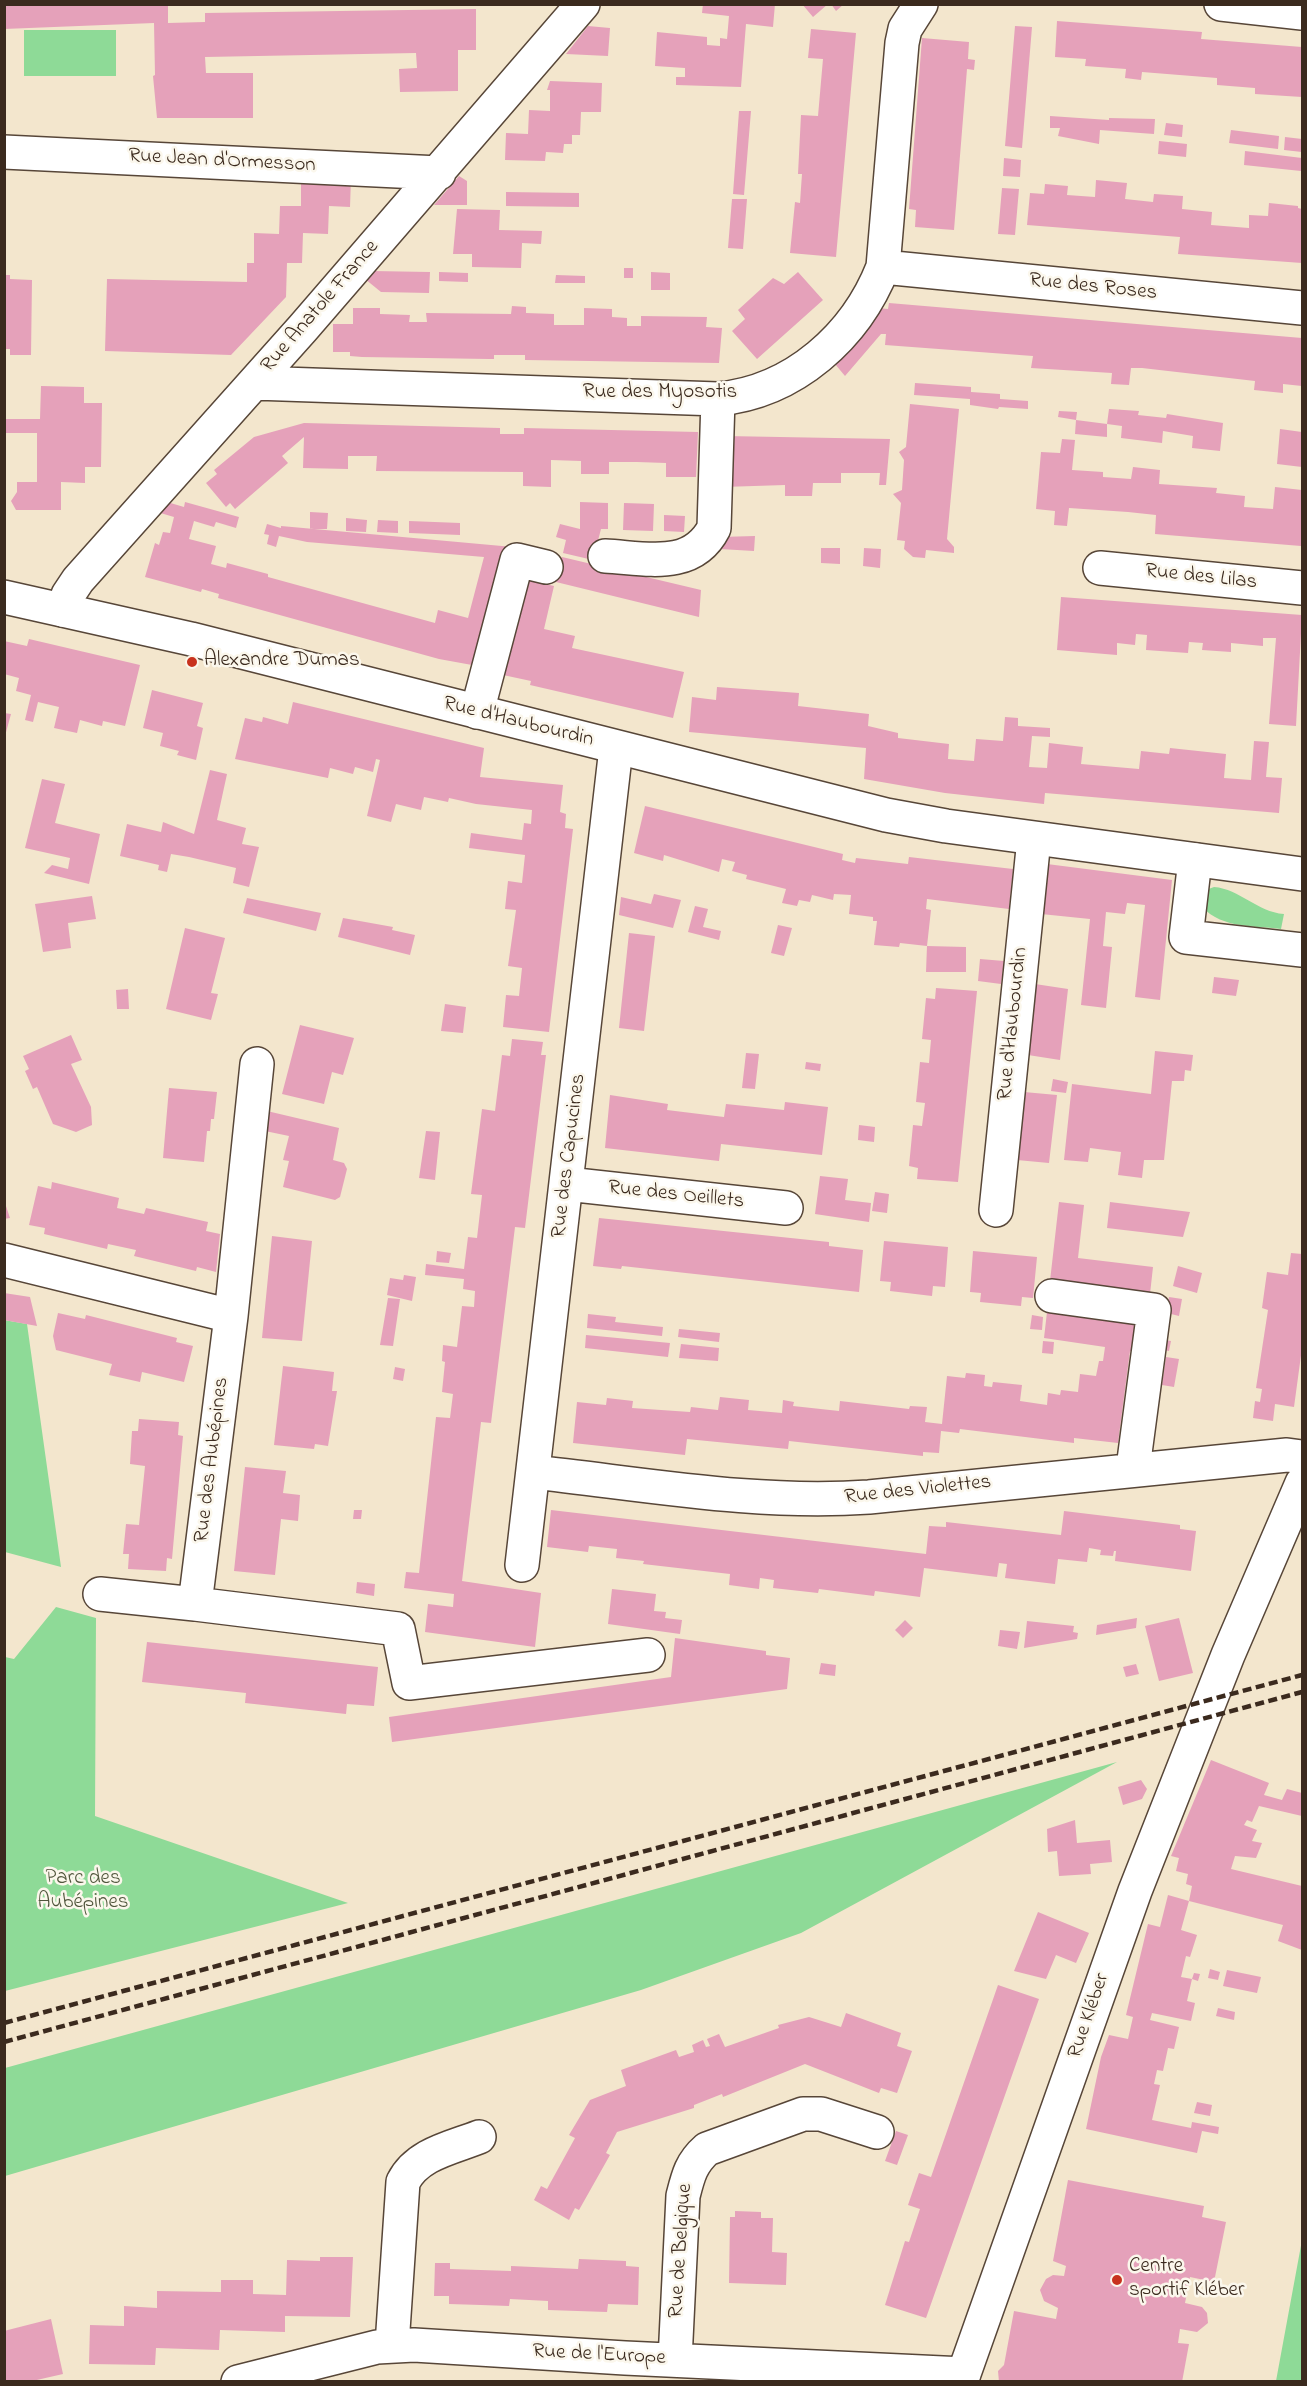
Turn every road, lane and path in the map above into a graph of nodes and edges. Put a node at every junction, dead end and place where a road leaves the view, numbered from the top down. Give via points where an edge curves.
1 (583, 4) edge
2 (921, 4) edge
3 (1221, 4) edge
4 (1302, 13) edge
5 (4, 152) edge
6 (439, 173) junction
7 (883, 267) junction
8 (1302, 308) edge
9 (254, 383) junction
10 (718, 399) junction
11 (605, 556) dead end
12 (546, 567) dead end
13 (1100, 568) dead end
14 (1302, 588) edge
15 (4, 597) edge
16 (63, 610) junction
17 (477, 712) junction
18 (616, 748) junction
19 (1034, 839) junction
20 (1195, 860) junction
21 (1302, 870) edge
22 (1302, 950) edge
23 (257, 1064) dead end
24 (567, 1184) junction
25 (786, 1208) dead end
26 (996, 1210) dead end
27 (4, 1260) edge
28 (1052, 1296) dead end
29 (231, 1316) junction
30 (1302, 1457) edge
31 (1133, 1468) junction
32 (533, 1472) junction
33 (1302, 1483) edge
34 (1292, 1532) edge
35 (522, 1565) dead end
36 (100, 1594) dead end
37 (195, 1604) junction
38 (648, 1655) dead end
39 (877, 2132) dead end
40 (479, 2137) dead end
41 (392, 2345) junction
42 (675, 2360) junction
43 (621, 2370) edge
44 (963, 2378) edge
45 (238, 2382) edge

1 - 6 street, Rue Anatole France
2 - 7 street, Rue des Myosotis via 905,29 902,43
3 - 4 street
5 - 6 street, Rue Jean d'Ormesson
6 - 9 street, Rue Anatole France
7 - 8 street, Rue des Roses
7 - 10 street, Rue des Myosotis via 857,316 807,366 773,386
9 - 10 street, Rue des Myosotis
9 - 16 street, Rue Anatole France via 78,580
10 - 11 street via 714,528 709,538 686,556 674,559
12 - 17 street via 517,560
13 - 14 street, Rue des Lilas
15 - 16 street, Rue d'Haubourdin
16 - 17 street, Rue d'Haubourdin
17 - 18 street, Rue d'Haubourdin
18 - 19 street, Rue d'Haubourdin via 885,815
18 - 24 street, Rue des Capucines
19 - 20 street, Rue d'Haubourdin
19 - 26 street, Rue d'Haubourdin
20 - 21 street, Rue d'Haubourdin
20 - 22 street via 1186,937
23 - 29 street, Rue des Aubépines
24 - 25 street, Rue des Oeillets
24 - 32 street, Rue des Capucines
27 - 29 street
28 - 31 street via 1154,1310
29 - 37 street, Rue des Aubépines
30 - 31 street, Rue des Violettes
31 - 32 street, Rue des Violettes via 812,1500
32 - 35 street, Rue des Capucines
33 - 34 street, Rue Kléber
34 - 44 street, Rue Kléber via 1228,1655 1099,1989
36 - 37 street
37 - 38 street via 398,1629 409,1683
39 - 42 street, Rue de Belgique via 821,2114 803,2114 707,2150 696,2158 683,2196
40 - 41 street via 418,2161 403,2182
41 - 43 street, Rue de l'Europe
41 - 45 street, Rue de l'Europe
42 - 43 street, Rue de l'Europe
42 - 44 street, Rue de l'Europe

